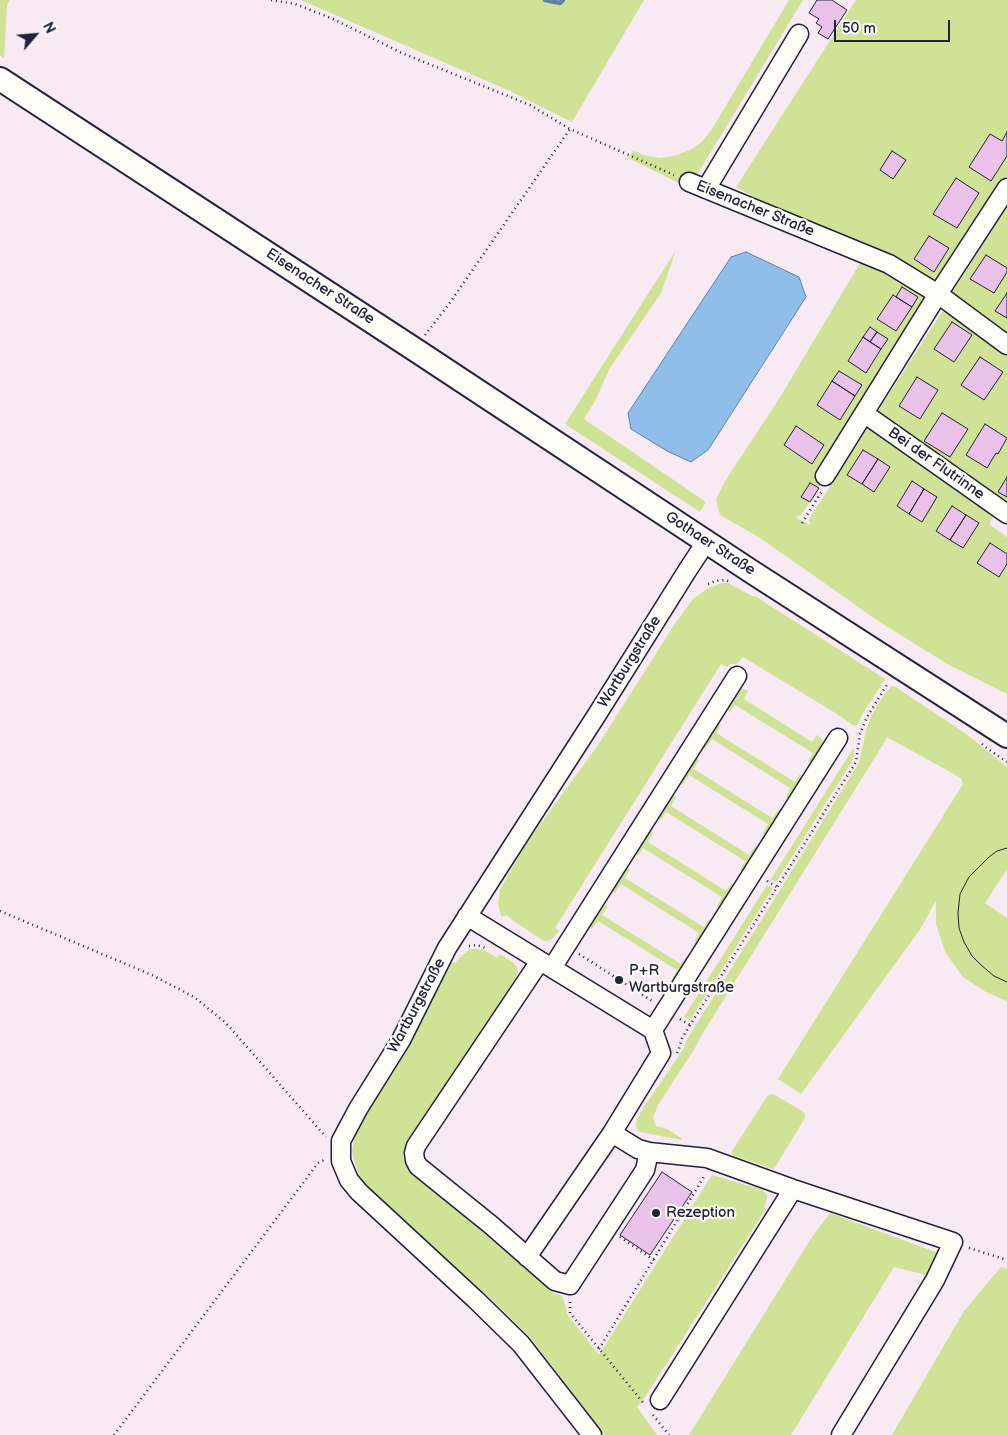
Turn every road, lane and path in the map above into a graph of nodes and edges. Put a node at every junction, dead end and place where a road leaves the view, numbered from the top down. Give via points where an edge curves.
1 (271, 0) edge
2 (799, 34) dead end
3 (0, 79) edge
4 (570, 129) junction
5 (689, 182) joint
6 (1007, 188) edge
7 (706, 189) junction
8 (938, 294) junction
9 (1007, 345) edge
10 (414, 348) junction
11 (865, 414) junction
12 (826, 476) joint
13 (1007, 514) edge
14 (802, 523) dead end
15 (706, 542) junction
16 (737, 676) dead end
17 (891, 679) dead end
18 (1007, 736) edge
19 (838, 738) dead end
20 (0, 910) edge
21 (467, 916) junction
22 (566, 946) junction
23 (487, 948) dead end
24 (462, 949) dead end
25 (546, 964) junction
26 (666, 1009) junction
27 (691, 1025) junction
28 (653, 1030) junction
29 (676, 1054) dead end
30 (612, 1133) junction
31 (340, 1151) junction
32 (649, 1152) junction
33 (708, 1170) dead end
34 (793, 1189) junction
35 (607, 1228) junction
36 (953, 1242) junction
37 (527, 1257) junction
38 (654, 1260) junction
39 (1007, 1260) edge
40 (570, 1285) junction
41 (599, 1349) junction
42 (652, 1406) junction
43 (114, 1435) edge
44 (592, 1435) edge
45 (669, 1435) edge
46 (841, 1435) edge

1 - 4 path, Eisenacher Straße via 295,4 331,18 402,53 530,105
2 - 7 street
3 - 10 main road, Eisenacher Straße
4 - 5 path, Eisenacher Straße
4 - 10 path via 450,304
5 - 7 street, Eisenacher Straße
6 - 8 street
7 - 8 street, Eisenacher Straße via 889,264
8 - 9 street, Eisenacher Straße
8 - 11 street
10 - 15 main road, Gothaer Straße
11 - 12 street
11 - 13 street, Bei der Flutrinne
12 - 14 path via 827,483
15 - 18 main road, Gothaer Straße
15 - 21 street, Wartburgstraße
16 - 22 street
17 - 27 path via 867,717 860,734 856,762
19 - 26 street
20 - 31 path via 152,975 194,997 226,1023
21 - 25 street
21 - 31 street, Wartburgstraße via 447,948 401,1040 348,1127
22 - 25 street
22 - 26 path
23 - 24 path via 470,945
25 - 28 street
25 - 37 street via 414,1153 418,1166
26 - 27 path
26 - 28 street
27 - 29 path
28 - 30 street via 661,1053
30 - 32 street
30 - 37 street
31 - 43 path via 318,1163
31 - 44 street via 341,1162 359,1192 521,1344
32 - 34 street via 707,1158
32 - 35 street via 645,1170
33 - 38 path
34 - 36 street
34 - 42 street
35 - 38 path
35 - 40 street
36 - 39 path
36 - 46 street via 935,1280
37 - 40 street via 555,1281
38 - 41 path
40 - 41 path via 570,1313
41 - 42 path
42 - 45 path

